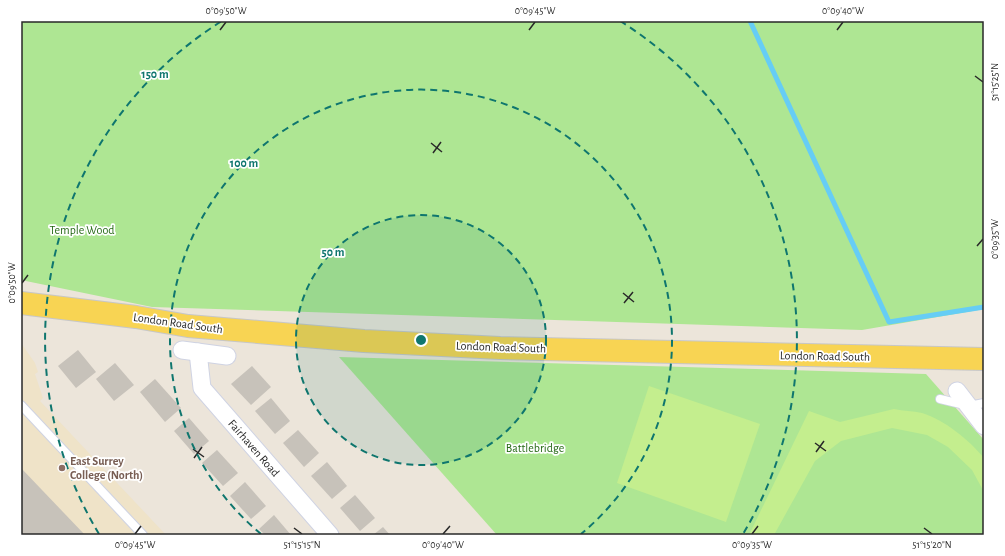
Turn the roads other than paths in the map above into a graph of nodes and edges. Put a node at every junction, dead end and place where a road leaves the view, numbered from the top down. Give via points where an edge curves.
1 (21, 303) edge
2 (182, 350) dead end
3 (198, 352) junction
4 (227, 356) dead end
5 (984, 359) edge
6 (957, 391) dead end
7 (940, 399) dead end
8 (21, 405) edge
9 (976, 405) edge
10 (984, 426) edge
11 (143, 535) edge
12 (330, 535) edge

1 - 5 main road, London Road South via 202,328 364,341 500,348
2 - 3 street
3 - 4 street
3 - 12 street, Fairhaven Road via 202,388
6 - 9 street
7 - 9 lane
8 - 11 lane
9 - 10 street

